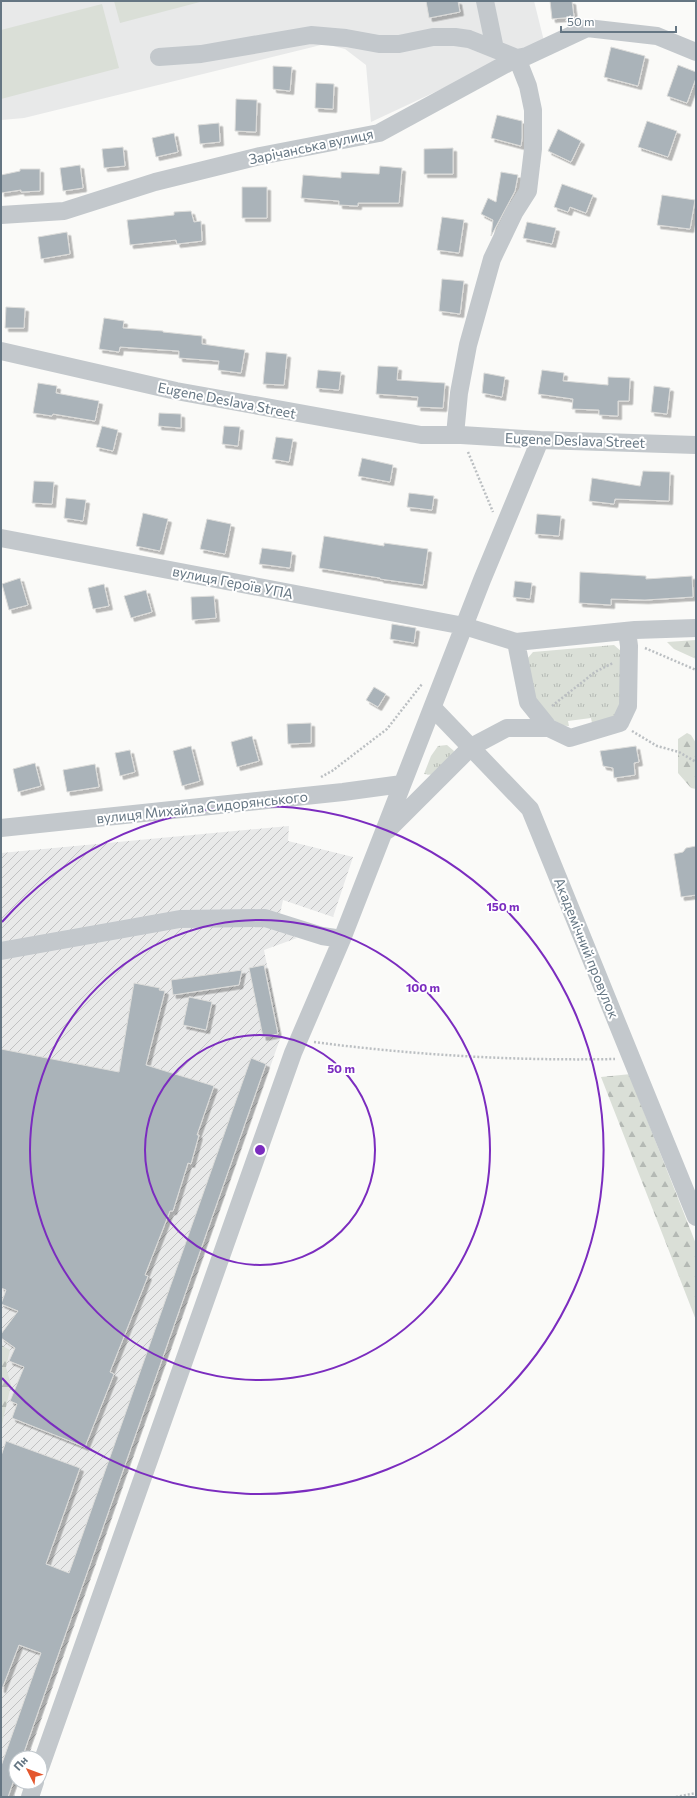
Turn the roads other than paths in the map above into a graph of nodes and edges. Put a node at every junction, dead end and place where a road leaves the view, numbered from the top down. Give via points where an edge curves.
1 (485, 1) edge
2 (495, 49) junction
3 (696, 52) edge
4 (158, 57) dead end
5 (517, 58) junction
6 (1, 215) edge
7 (1, 351) edge
8 (458, 435) junction
9 (540, 440) junction
10 (696, 445) edge
11 (1, 538) edge
12 (464, 626) junction
13 (696, 628) edge
14 (628, 639) junction
15 (516, 642) junction
16 (433, 708) junction
17 (544, 722) junction
18 (471, 747) junction
19 (402, 784) junction
20 (1, 828) edge
21 (383, 835) junction
22 (342, 939) junction
23 (1, 951) edge
24 (696, 1217) edge
25 (46, 1750) edge

1 - 2 street
2 - 4 street via 455,36 433,37 399,44 380,44 311,35 201,54
2 - 5 street
3 - 5 street, Зарічанська вулиця via 657,36 588,28 527,56
5 - 6 street, Зарічанська вулиця via 379,133 260,156 155,182 64,210
5 - 8 street via 528,86 533,110 533,149 528,191 514,213 492,259 468,345 459,393
7 - 8 street, Eugene Deslava Street via 176,391 421,435
8 - 9 street, Eugene Deslava Street
9 - 10 street, Eugene Deslava Street
9 - 12 street
11 - 12 street, вулиця Героїв УПА
12 - 15 street
12 - 16 street
13 - 14 street
14 - 15 street
14 - 17 street via 628,706 620,723 570,738
15 - 17 street via 528,702
16 - 18 street, Академічний провулок
16 - 19 street
17 - 18 street via 507,728
18 - 21 street
18 - 24 street, Академічний провулок via 530,809
19 - 20 street, вулиця Михайла Сидорянського
19 - 21 street
21 - 22 street
22 - 23 street via 322,936 265,918 180,919
22 - 25 street via 292,1048

